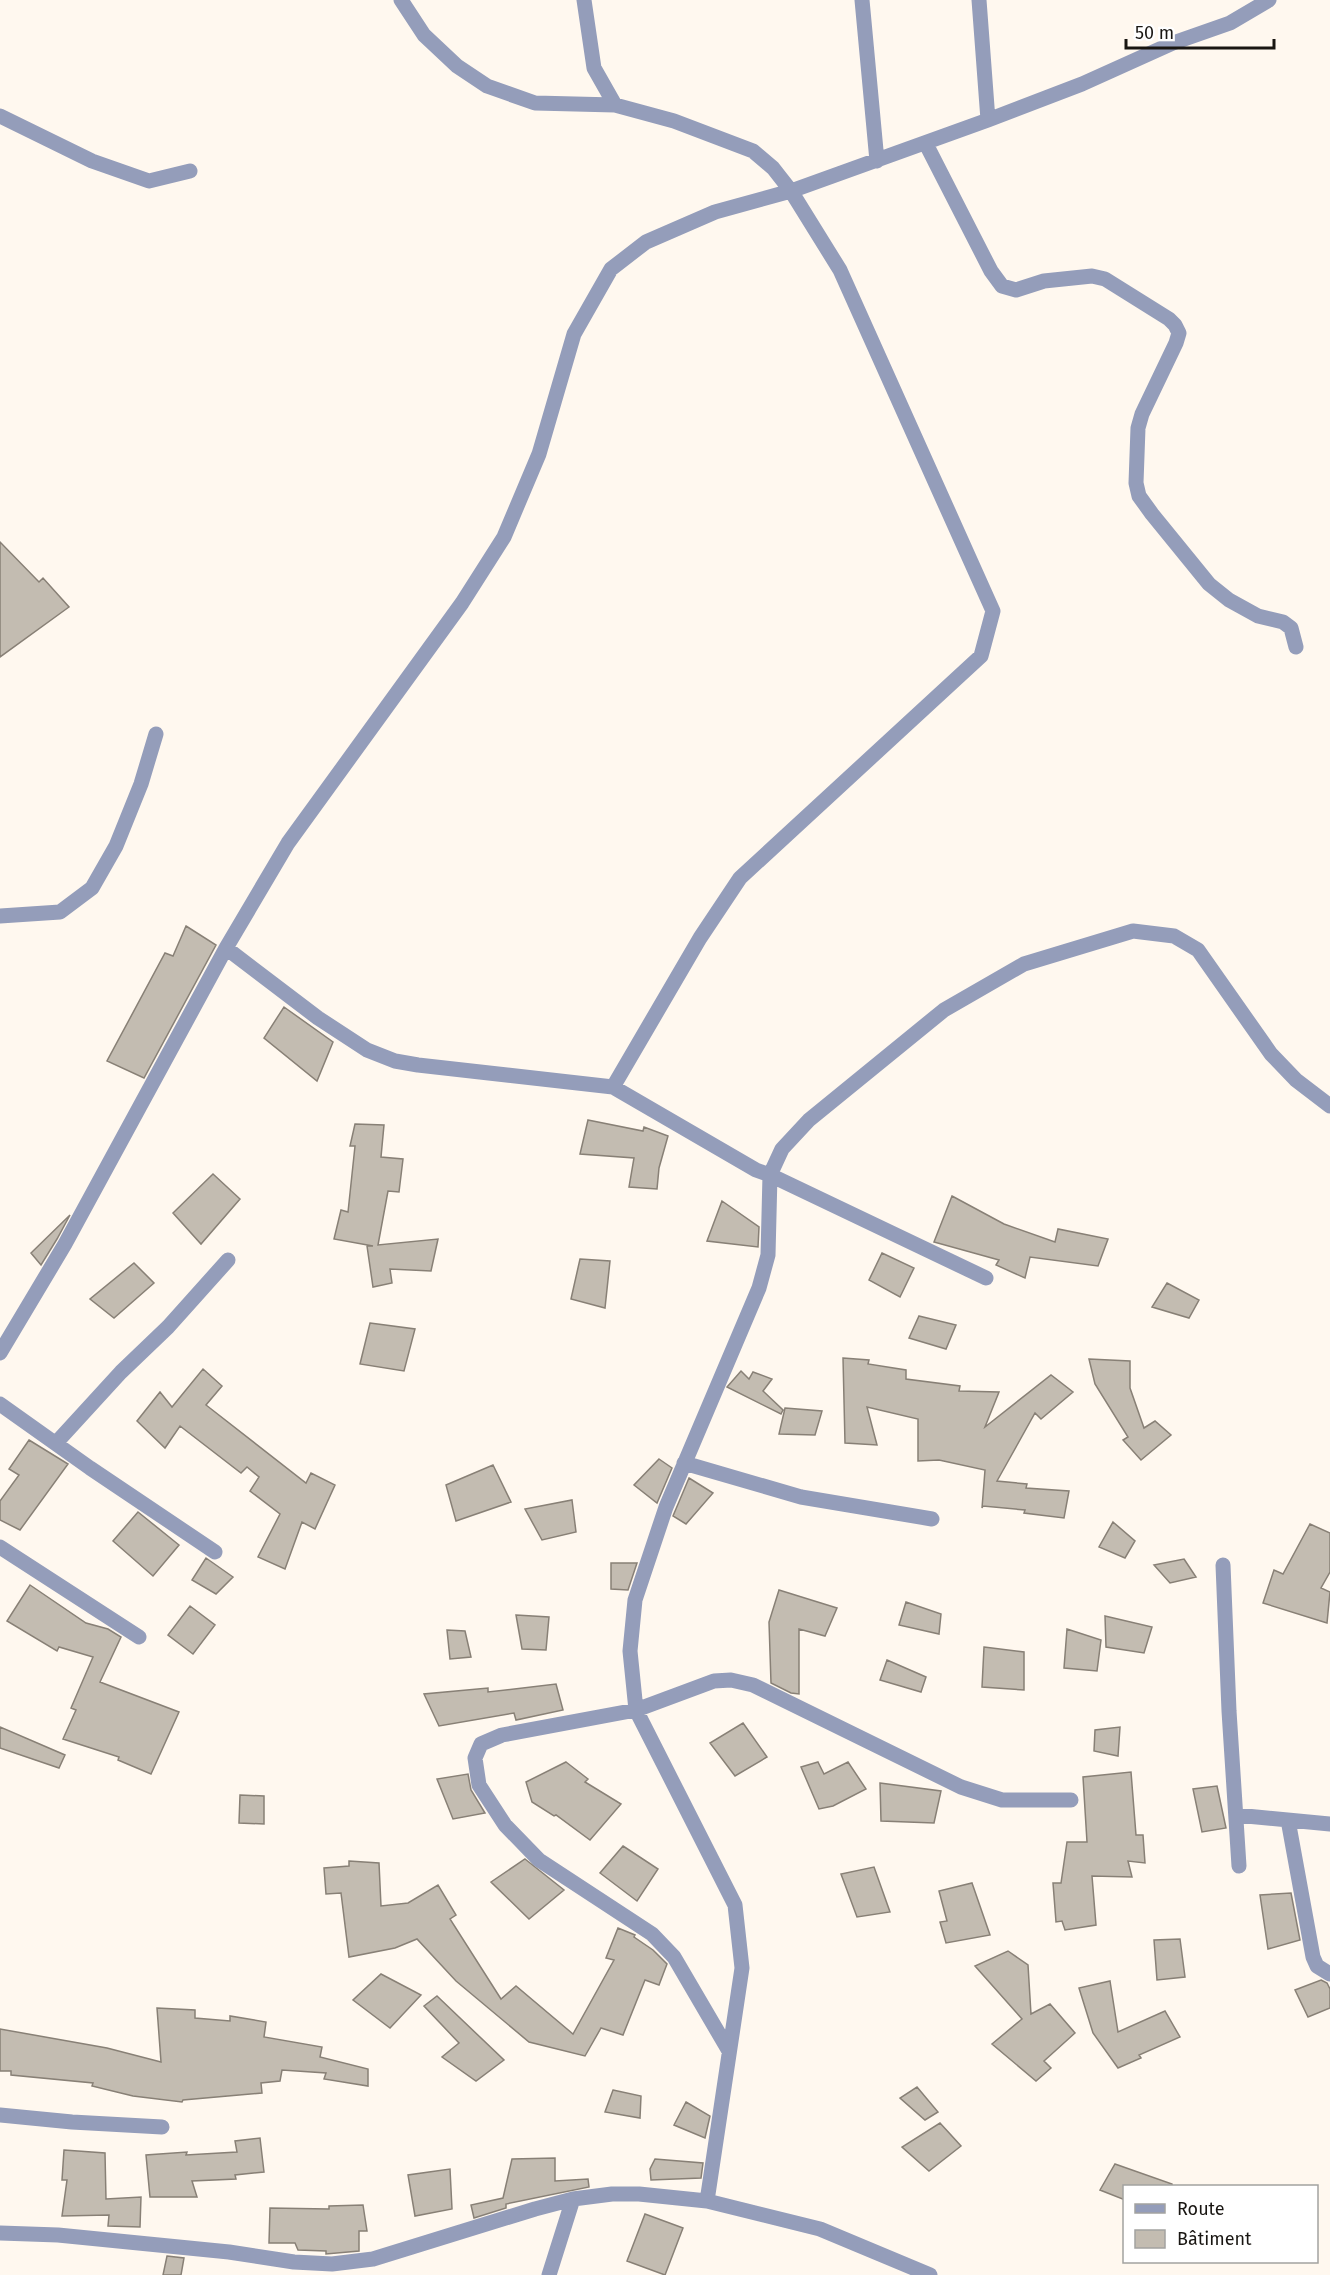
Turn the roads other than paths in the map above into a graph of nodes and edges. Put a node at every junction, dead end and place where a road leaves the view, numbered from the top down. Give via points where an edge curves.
1 (401, 0) edge
2 (584, 0) edge
3 (862, 0) edge
4 (979, 0) edge
5 (1269, 0) edge
6 (615, 105) junction
7 (0, 116) edge
8 (988, 120) junction
9 (926, 144) junction
10 (877, 161) junction
11 (190, 171) dead end
12 (791, 191) junction
13 (1296, 647) dead end
14 (156, 734) dead end
15 (0, 916) edge
16 (226, 948) junction
17 (613, 1087) junction
18 (1330, 1106) edge
19 (770, 1175) junction
20 (228, 1260) dead end
21 (986, 1278) dead end
22 (0, 1353) edge
23 (0, 1404) edge
24 (56, 1443) junction
25 (684, 1463) junction
26 (932, 1519) dead end
27 (0, 1547) edge
28 (215, 1551) dead end
29 (1223, 1565) dead end
30 (139, 1637) dead end
31 (636, 1710) junction
32 (1071, 1800) dead end
33 (1236, 1815) junction
34 (1288, 1820) junction
35 (1330, 1824) edge
36 (1239, 1866) dead end
37 (1330, 1974) edge
38 (729, 2051) junction
39 (0, 2115) edge
40 (162, 2127) dead end
41 (573, 2199) junction
42 (707, 2201) junction
43 (0, 2233) edge
44 (332, 2270) edge
45 (549, 2275) edge
46 (930, 2275) edge

1 - 6 street via 424,35 457,66 487,86 535,103
2 - 6 street via 594,68
3 - 10 street
4 - 8 street
5 - 8 street via 1230,23
6 - 12 street via 674,121 753,151
7 - 11 street via 92,161 149,181
8 - 9 street
9 - 10 street
9 - 13 street via 1002,286 1016,290 1044,281 1092,276 1106,279 1175,325 1179,333 1176,343 1138,428 1139,495 1209,584 1258,616 1283,621 1292,628
10 - 12 street
12 - 16 street via 715,212 646,242 611,269 574,334 539,454 504,537 462,603 288,843
12 - 17 street via 840,270 993,611 981,656 740,878 700,938
14 - 15 street via 116,846 92,888 60,912
16 - 17 street via 318,1018 367,1050 395,1061
16 - 22 street via 65,1244
17 - 19 street
18 - 19 street via 1270,1054 1198,950 1174,936 1133,931 1024,964 944,1010 809,1120 782,1149
19 - 21 street
19 - 25 street via 768,1255 759,1288
20 - 24 street
23 - 24 street
24 - 28 street
25 - 26 street via 801,1497
25 - 31 street via 635,1600 630,1651
27 - 30 street
29 - 33 street
31 - 32 street via 714,1681 730,1680 753,1685 982,1795 1002,1800
31 - 38 street via 735,1905 742,1968
31 - 38 street via 502,1735 481,1744 475,1758 479,1785 505,1825 539,1860 634,1922 674,1957
33 - 34 street
33 - 36 street
34 - 35 street
34 - 37 street via 1313,1957 1317,1966
38 - 42 street
39 - 40 street
41 - 42 street via 639,2194
41 - 44 street
41 - 45 street
42 - 46 street via 820,2229
43 - 44 street via 229,2252

